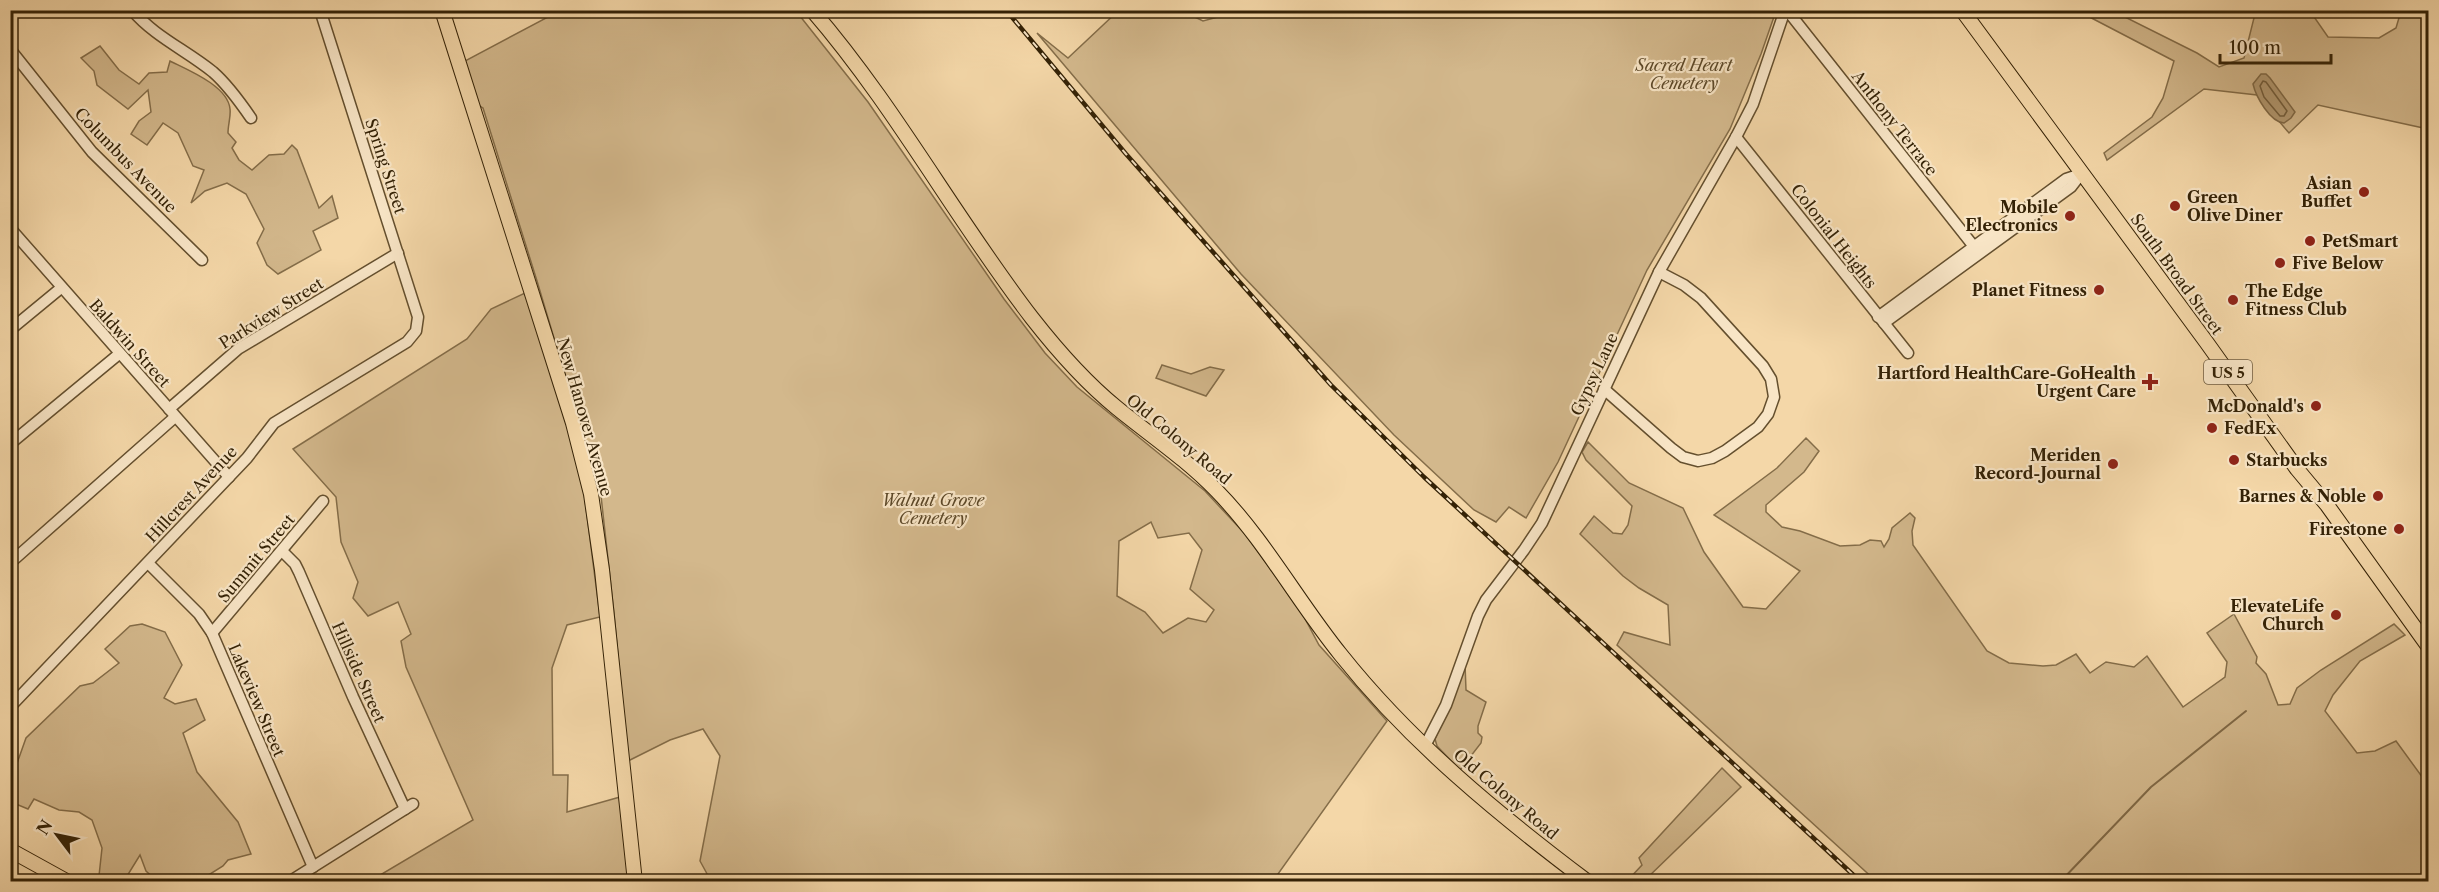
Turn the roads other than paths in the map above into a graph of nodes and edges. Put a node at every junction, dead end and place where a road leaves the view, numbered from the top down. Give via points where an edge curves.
1 (132, 10) edge
2 (320, 10) edge
3 (442, 10) edge
4 (812, 10) edge
5 (1786, 10) edge
6 (1962, 10) edge
7 (10, 49) edge
8 (251, 118) dead end
9 (1737, 137) junction
10 (2081, 174) junction
11 (10, 228) edge
12 (1976, 250) junction
13 (398, 253) junction
14 (202, 260) dead end
15 (1659, 272) junction
16 (61, 288) junction
17 (1881, 320) junction
18 (10, 330) edge
19 (416, 331) joint
20 (1908, 353) dead end
21 (119, 354) junction
22 (1604, 389) junction
23 (172, 413) junction
24 (10, 444) edge
25 (229, 477) junction
26 (323, 501) dead end
27 (282, 551) junction
28 (10, 563) edge
29 (148, 563) junction
30 (212, 633) junction
31 (2428, 646) edge
32 (10, 707) edge
33 (1425, 746) junction
34 (10, 850) edge
35 (313, 867) junction
36 (68, 882) edge
37 (289, 882) edge
38 (635, 882) edge
39 (1588, 882) edge

1 - 8 street via 151,30 214,73
2 - 13 street, Spring Street
3 - 38 main road, New Hanover Avenue via 573,423 591,494
4 - 33 main road, Old Colony Road via 871,84 1034,321 1095,388 1224,498 1342,657
5 - 9 street, Gypsy Lane via 1753,104
5 - 12 street, Anthony Terrace
6 - 10 main road, South Broad Street / US 5
7 - 14 street, Columbus Avenue via 92,152
9 - 15 street, Gypsy Lane
9 - 17 street, Colonial Heights
10 - 12 street via 2066,179
10 - 31 main road, South Broad Street / US 5
11 - 16 street, Baldwin Street
12 - 17 street
13 - 19 street, Spring Street via 418,317
13 - 23 street, Parkview Street via 238,349
15 - 22 street, Gypsy Lane
15 - 22 street via 1701,298 1762,366 1771,379 1774,397 1768,414 1758,427 1725,451 1698,461 1671,448
16 - 18 street
16 - 21 street, Baldwin Street
17 - 20 street, Colonial Heights
19 - 25 street, Hillcrest Avenue via 407,342 274,423
21 - 23 street, Baldwin Street
21 - 24 street
22 - 33 street, Gypsy Lane via 1542,523 1483,606 1446,705
23 - 25 street, Baldwin Street
23 - 28 street, Parkview Street
25 - 29 street, Hillcrest Avenue
26 - 27 street, Summit Street
27 - 30 street, Summit Street
27 - 35 street, Hillside Street via 299,572 353,697 409,806
29 - 30 street, Lakeview Street
29 - 32 street, Hillcrest Avenue
30 - 35 street, Lakeview Street
33 - 39 main road, Old Colony Road via 1492,806
34 - 36 main road
35 - 37 street

